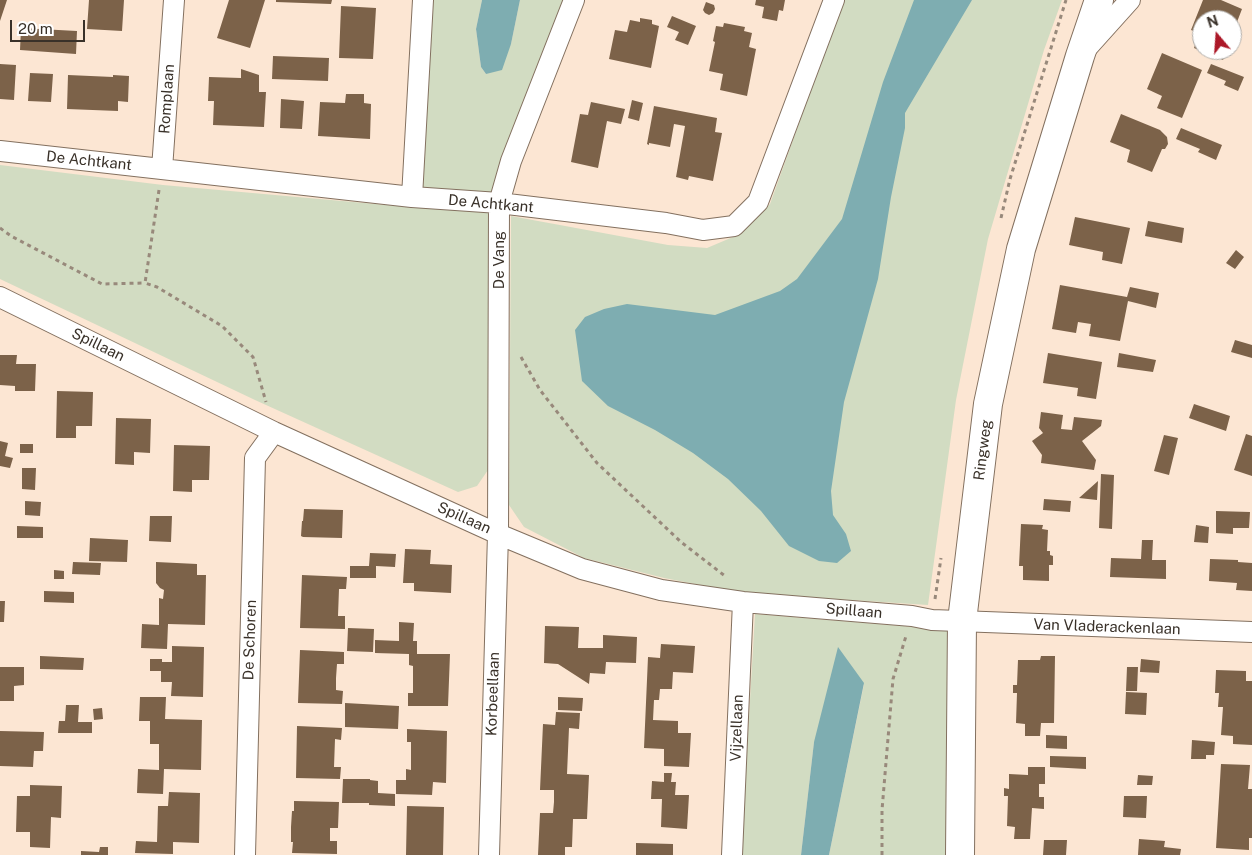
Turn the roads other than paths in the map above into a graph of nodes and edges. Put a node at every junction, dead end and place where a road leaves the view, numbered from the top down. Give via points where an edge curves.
1 (174, 0) edge
2 (423, 0) edge
3 (574, 0) edge
4 (834, 0) edge
5 (1098, 0) edge
6 (1130, 0) edge
7 (1080, 56) junction
8 (0, 151) edge
9 (162, 169) junction
10 (412, 197) junction
11 (499, 203) junction
12 (0, 297) edge
13 (274, 432) junction
14 (498, 534) junction
15 (752, 603) junction
16 (962, 621) junction
17 (1252, 632) edge
18 (245, 855) edge
19 (488, 855) edge
20 (732, 855) edge
21 (960, 855) edge

1 - 9 street, Romplaan
2 - 10 street
3 - 11 street, De Vang via 511,161
4 - 11 street, De Achtkant via 758,202 734,226 703,230
5 - 7 street, Ringweg
6 - 7 street, Ringweg
7 - 16 street, Ringweg via 1022,249 990,394
8 - 9 street, De Achtkant
9 - 10 street, De Achtkant
10 - 11 street, De Achtkant
11 - 14 street, De Vang
12 - 13 street, Spillaan
13 - 14 street, Spillaan
13 - 18 street, De Schoren via 256,458
14 - 15 street, Spillaan via 582,569 661,590
14 - 19 street, Korbeellaan
15 - 16 street, Spillaan
15 - 20 street, Vijzellaan
16 - 17 street, Van Vladerackenlaan
16 - 21 street, Ringweg

